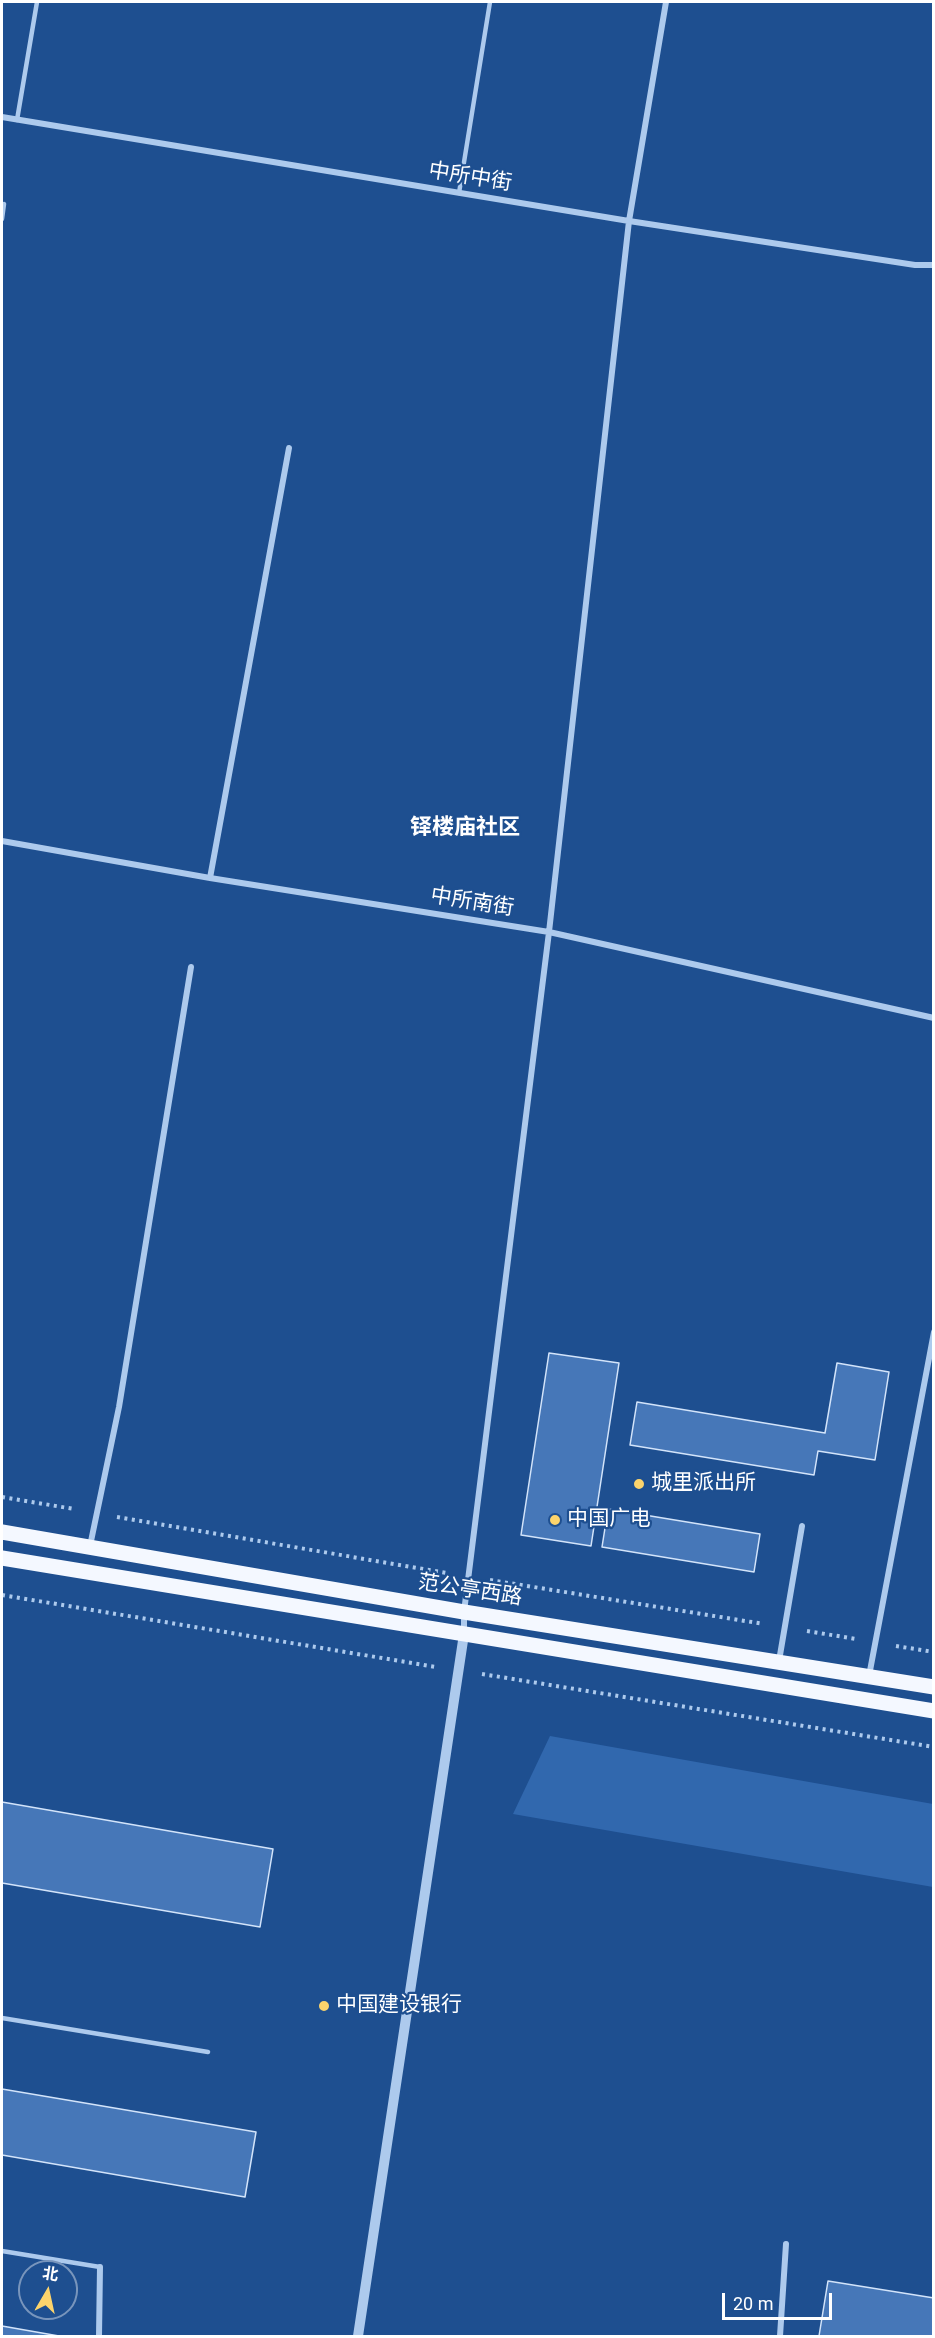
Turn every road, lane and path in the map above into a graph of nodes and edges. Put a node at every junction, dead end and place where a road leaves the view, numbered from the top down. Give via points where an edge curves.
1 (37, 2) edge
2 (490, 2) edge
3 (666, 2) edge
4 (2, 117) edge
5 (17, 120) junction
6 (459, 193) junction
7 (4, 204) dead end
8 (2, 219) edge
9 (629, 221) junction
10 (933, 265) edge
11 (289, 448) dead end
12 (2, 841) edge
13 (210, 878) junction
14 (549, 932) junction
15 (191, 967) dead end
16 (933, 1018) edge
17 (933, 1332) edge
18 (802, 1526) dead end
19 (2, 1532) edge
20 (90, 1547) junction
21 (2, 1558) edge
22 (464, 1612) junction
23 (464, 1634) junction
24 (779, 1662) junction
25 (869, 1676) junction
26 (933, 1687) edge
27 (933, 1711) edge
28 (2, 2018) edge
29 (208, 2052) dead end
30 (786, 2244) dead end
31 (2, 2251) edge
32 (100, 2266) joint
33 (99, 2337) edge
34 (358, 2337) edge
35 (780, 2337) edge

1 - 5 lane
2 - 6 lane
3 - 9 street
4 - 5 street, 中所中街
5 - 6 street, 中所中街
6 - 9 street, 中所中街
7 - 8 lane
9 - 10 street, 中所中街
9 - 14 street
11 - 13 street
12 - 13 street, 中所南街
13 - 14 street, 中所南街
14 - 16 street, 中所南街
14 - 22 street
15 - 20 street via 119,1407
17 - 25 street
18 - 24 street
19 - 20 main road, 范公亭西路
20 - 22 main road, 范公亭西路
21 - 23 main road, 范公亭西路
22 - 23 street
22 - 24 main road, 范公亭西路
23 - 27 main road, 范公亭西路
23 - 34 street
24 - 25 main road, 范公亭西路
25 - 26 main road, 范公亭西路
28 - 29 lane
30 - 35 street
31 - 32 lane
32 - 33 street

